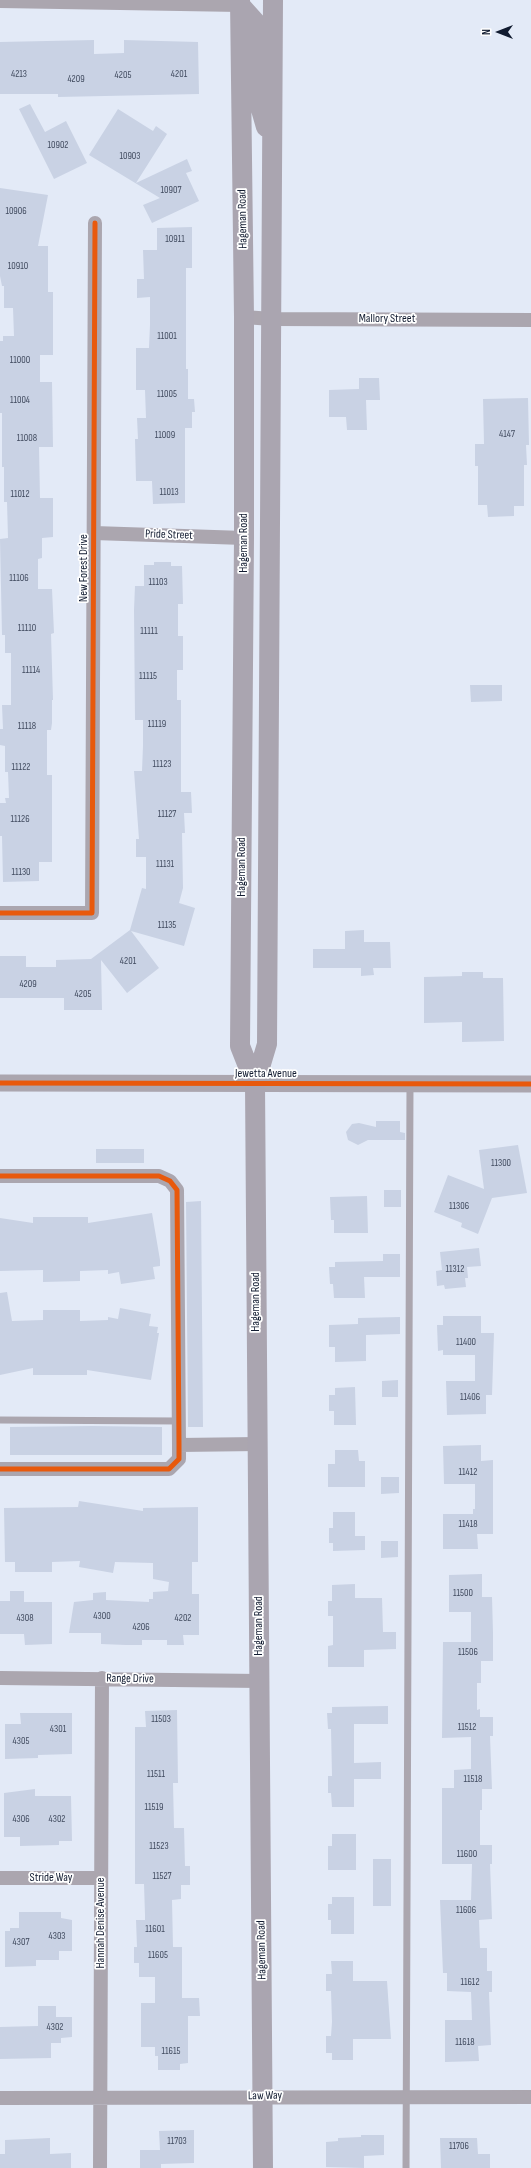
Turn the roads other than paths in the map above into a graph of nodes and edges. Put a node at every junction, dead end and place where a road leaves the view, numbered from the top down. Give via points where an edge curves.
1 (273, 0) edge
2 (0, 1) edge
3 (240, 3) edge
4 (271, 147) junction
5 (95, 222) dead end
6 (244, 317) junction
7 (272, 319) junction
8 (531, 320) edge
9 (94, 533) junction
10 (244, 538) junction
11 (0, 913) edge
12 (0, 1083) edge
13 (255, 1084) junction
14 (410, 1084) junction
15 (531, 1084) edge
16 (0, 1176) edge
17 (0, 1420) edge
18 (179, 1421) junction
19 (258, 1444) junction
20 (179, 1445) junction
21 (0, 1469) edge
22 (0, 1678) edge
23 (102, 1678) junction
24 (260, 1681) junction
25 (0, 1878) edge
26 (101, 1878) junction
27 (263, 2096) junction
28 (406, 2096) junction
29 (531, 2097) edge
30 (0, 2098) edge
31 (100, 2098) junction
32 (100, 2168) edge
33 (263, 2168) edge
34 (406, 2168) edge

1 - 4 main road, Hageman Road
2 - 3 street
3 - 4 main road via 257,24 258,98
3 - 6 main road, Hageman Road
4 - 7 main road, Hageman Road
5 - 9 street, New Forest Drive
6 - 7 street, Mallory Street
6 - 10 main road, Hageman Road
7 - 8 street, Mallory Street
7 - 13 main road, Hageman Road via 267,1044
9 - 10 street, Pride Street
9 - 11 street, New Forest Drive via 92,913
10 - 13 main road, Hageman Road via 240,1046
12 - 13 street, Jewetta Avenue
13 - 14 street, Jewetta Avenue
13 - 19 main road, Hageman Road
14 - 15 street, Jewetta Avenue
14 - 28 lane
16 - 18 street via 159,1176 170,1181 177,1190
17 - 18 lane
18 - 20 street
19 - 20 street
19 - 24 main road, Hageman Road
20 - 21 street via 179,1459 169,1469
22 - 23 street, Range Drive
23 - 24 street, Range Drive
23 - 26 street, Hannah Denise Avenue
24 - 27 main road, Hageman Road
25 - 26 street, Stride Way
26 - 31 street, Hannah Denise Avenue
27 - 28 street, Law Way
27 - 31 street, Law Way
27 - 33 main road, Hageman Road
28 - 29 street, Law Way
28 - 34 lane
30 - 31 street, Law Way
31 - 32 street, Hannah Denise Avenue

